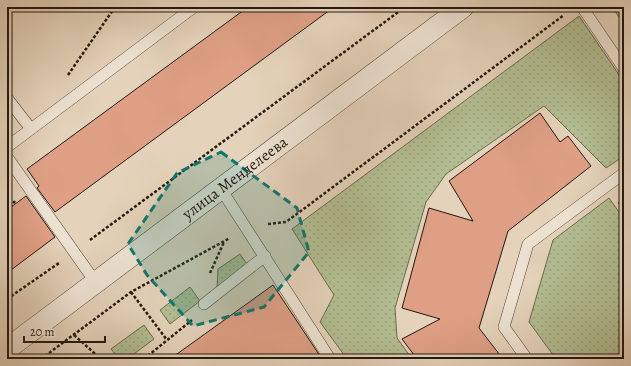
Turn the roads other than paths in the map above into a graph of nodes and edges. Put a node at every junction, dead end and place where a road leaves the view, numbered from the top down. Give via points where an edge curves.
1 (194, 7) edge
2 (463, 7) edge
3 (582, 7) edge
4 (624, 69) edge
5 (7, 98) edge
6 (31, 128) junction
7 (7, 147) edge
8 (7, 157) edge
9 (624, 173) edge
10 (221, 188) junction
11 (265, 256) junction
12 (96, 283) junction
13 (204, 304) dead end
14 (7, 349) edge
15 (330, 359) edge
16 (527, 359) edge

1 - 6 lane
2 - 10 street, улица Менделеева
3 - 4 lane
5 - 6 lane
6 - 7 lane
8 - 12 lane
9 - 16 lane via 528,244 504,327
10 - 11 lane
10 - 12 street, улица Менделеева
11 - 13 lane
11 - 15 lane
12 - 14 street, улица Менделеева

